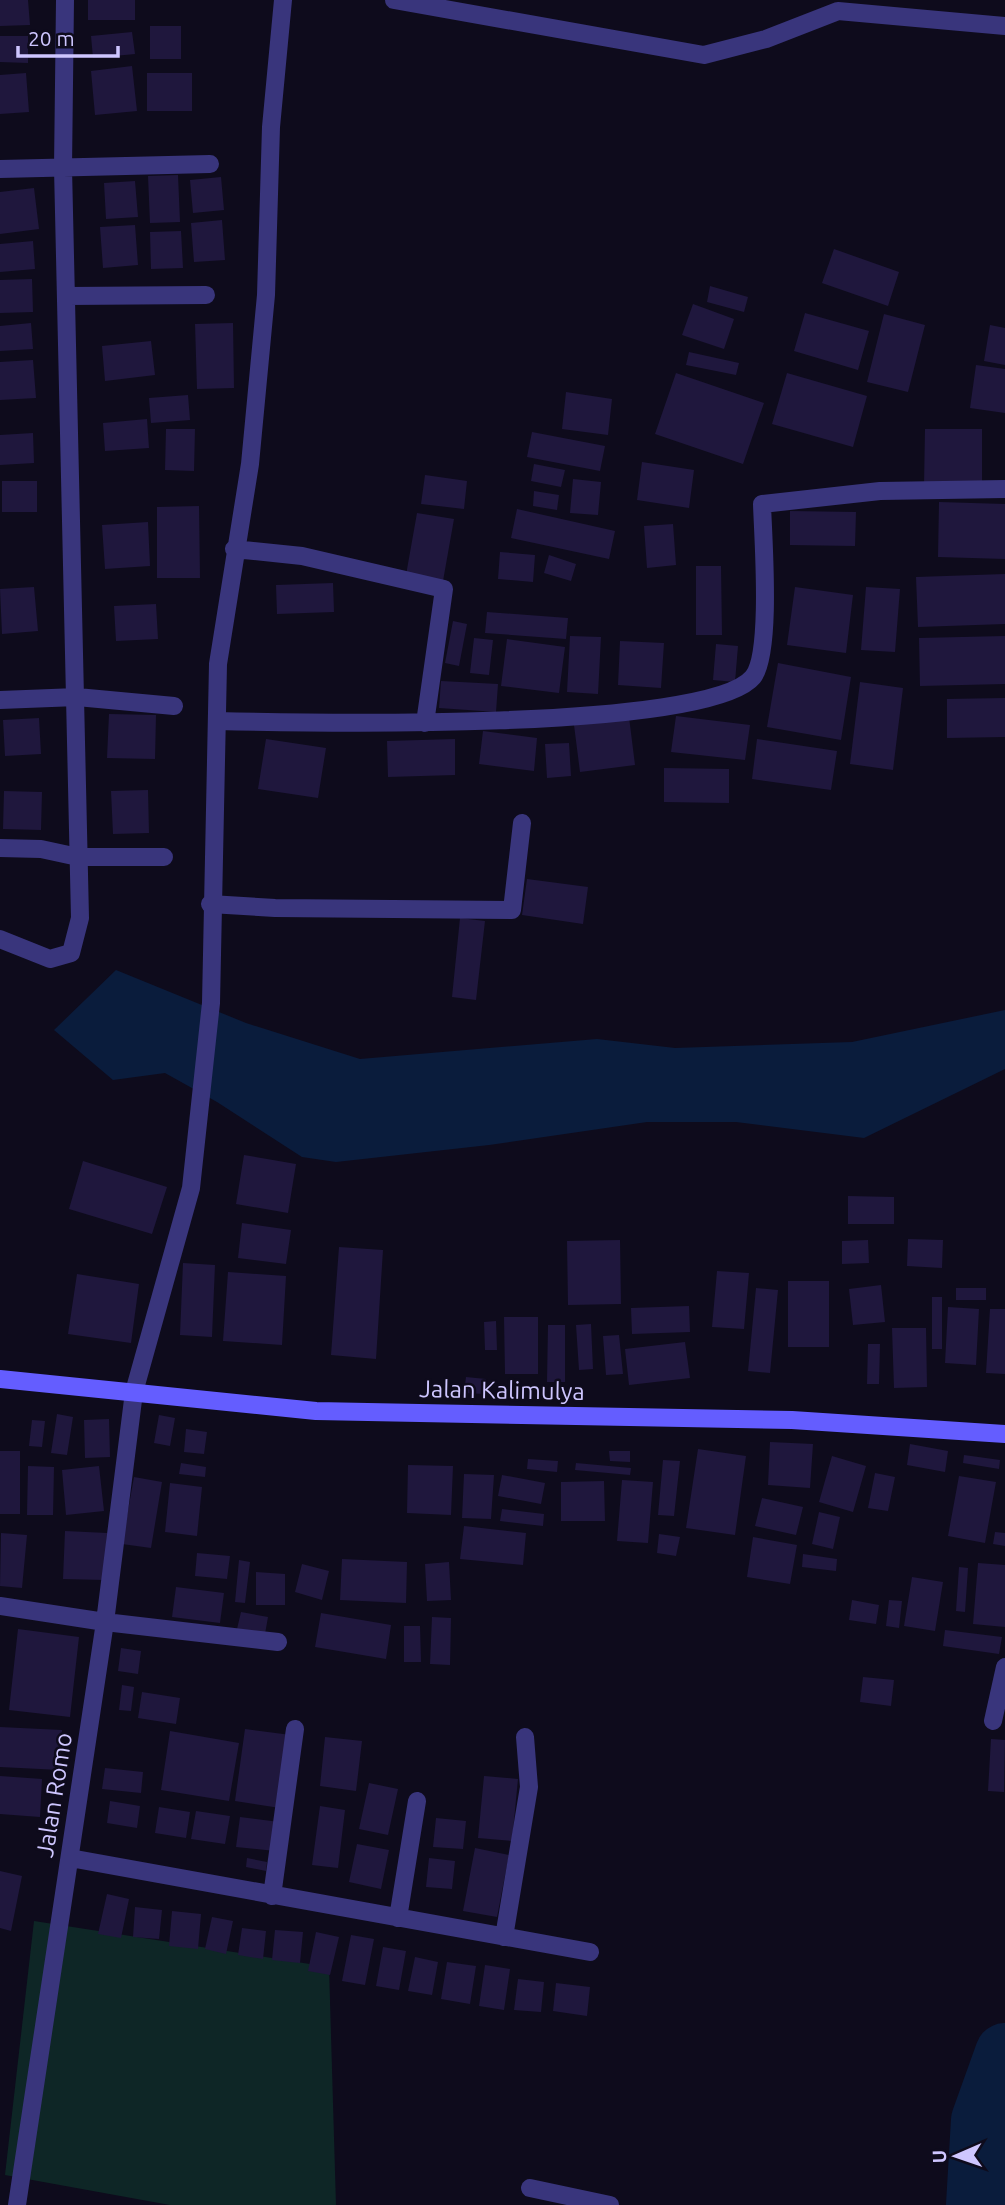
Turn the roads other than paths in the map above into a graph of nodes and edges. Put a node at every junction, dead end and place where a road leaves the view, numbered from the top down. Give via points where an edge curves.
1 (65, 0) edge
2 (283, 0) edge
3 (394, 0) edge
4 (839, 5) edge
5 (1005, 26) edge
6 (210, 164) dead end
7 (63, 168) junction
8 (0, 169) edge
9 (206, 295) dead end
10 (66, 296) junction
11 (1005, 489) edge
12 (234, 549) junction
13 (77, 697) junction
14 (0, 700) edge
15 (174, 706) dead end
16 (217, 721) junction
17 (425, 723) junction
18 (522, 823) dead end
19 (0, 848) edge
20 (79, 856) junction
21 (164, 857) dead end
22 (210, 904) junction
23 (0, 939) edge
24 (0, 1378) edge
25 (134, 1392) junction
26 (1005, 1434) edge
27 (0, 1606) edge
28 (105, 1622) junction
29 (278, 1642) dead end
30 (1005, 1667) edge
31 (993, 1721) dead end
32 (295, 1729) dead end
33 (525, 1737) dead end
34 (417, 1801) dead end
35 (70, 1857) junction
36 (272, 1896) junction
37 (398, 1918) junction
38 (504, 1937) junction
39 (590, 1952) dead end
40 (530, 2188) dead end
41 (17, 2205) edge
42 (610, 2205) edge

1 - 7 street
2 - 12 street, Jalan Romo via 271,127 266,295 250,464
3 - 4 street via 704,55 766,39
4 - 5 street
6 - 7 street
7 - 8 street
7 - 10 street
9 - 10 street
10 - 13 street
11 - 17 street via 880,491 762,504 762,659 748,683 716,697 633,711
12 - 16 street, Jalan Romo via 218,664
12 - 17 street via 302,556 444,589
13 - 14 street
13 - 15 street
13 - 20 street
16 - 17 street
16 - 22 street, Jalan Romo
18 - 22 street via 512,910
19 - 20 street
20 - 21 street
20 - 23 street via 80,918 71,953 50,959
22 - 25 street, Jalan Romo via 211,1003 191,1188
24 - 25 street, Jalan Kalimulya
25 - 26 street, Jalan Kalimulya via 316,1411 792,1420
25 - 28 street, Jalan Romo
27 - 28 street
28 - 29 street
28 - 35 street, Jalan Romo
30 - 31 street
32 - 36 street
33 - 38 street via 528,1787
34 - 37 street
35 - 36 street
35 - 41 street, Jalan Romo
36 - 37 street
37 - 38 street
38 - 39 street
40 - 42 street

